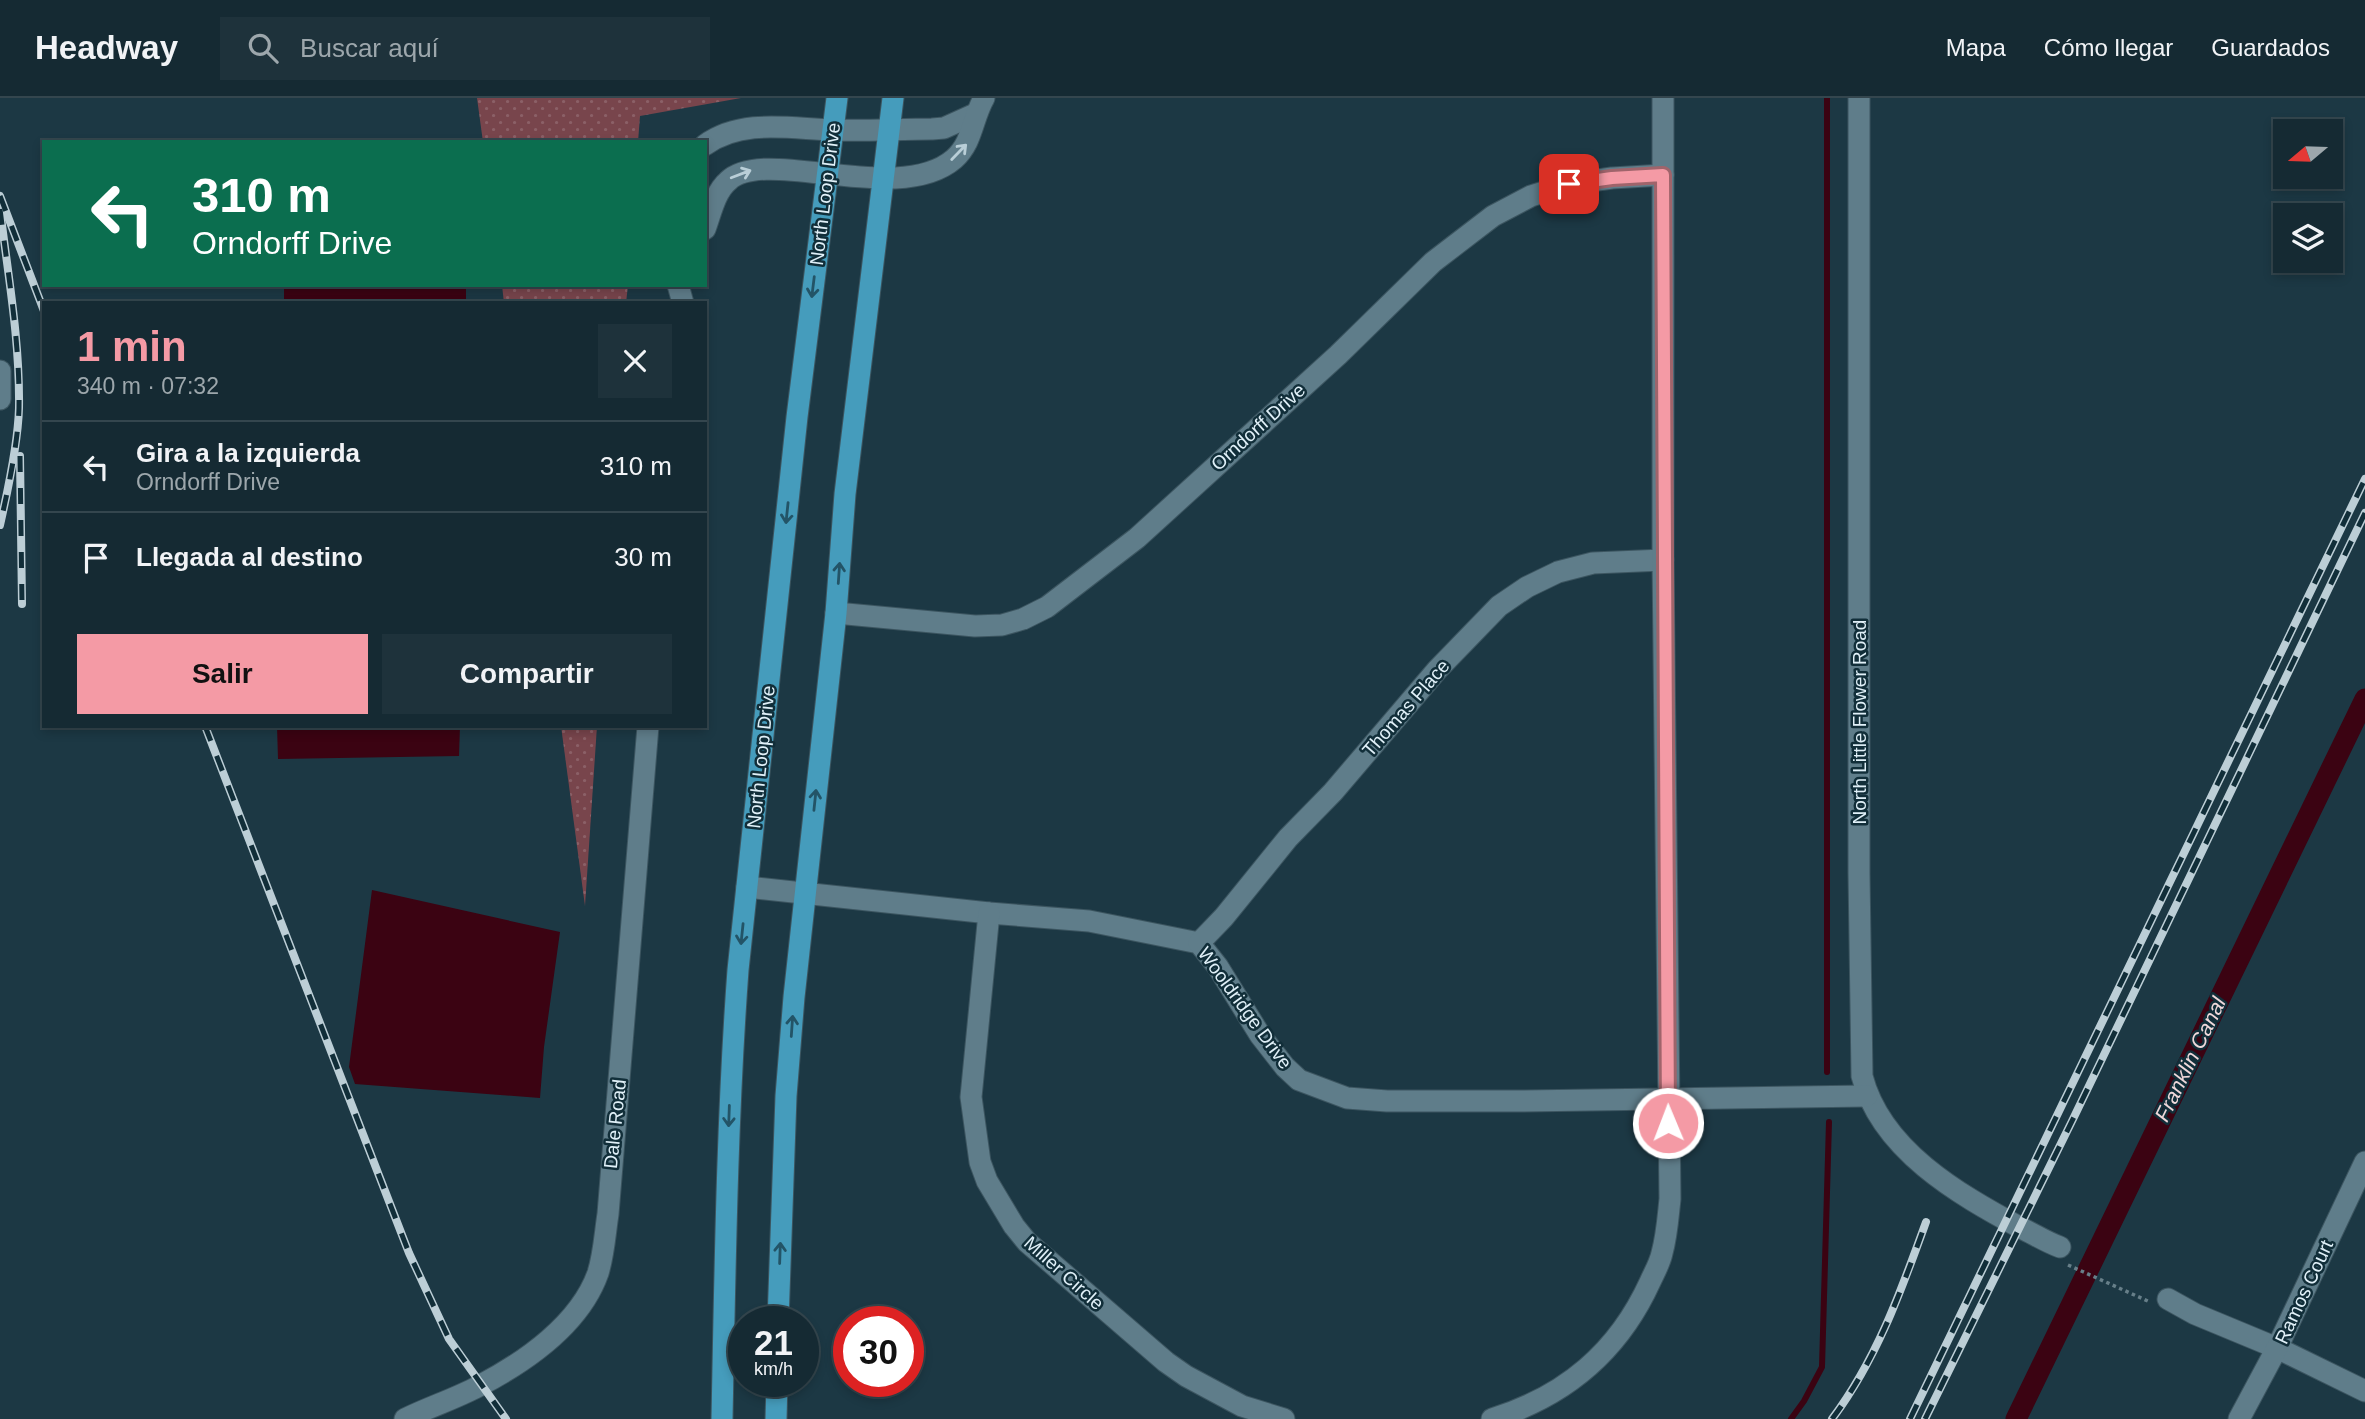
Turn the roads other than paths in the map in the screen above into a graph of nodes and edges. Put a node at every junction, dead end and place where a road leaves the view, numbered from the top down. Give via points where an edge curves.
1 (837, 98) edge
2 (893, 98) edge
3 (1662, 98) edge
4 (1859, 98) edge
5 (979, 106) edge
6 (890, 129) junction
7 (834, 130) junction
8 (707, 144) edge
9 (827, 175) junction
10 (1663, 175) junction
11 (883, 179) junction
12 (707, 224) edge
13 (0, 371) edge
14 (0, 399) edge
15 (1663, 560) junction
16 (836, 613) junction
17 (648, 728) edge
18 (747, 887) junction
19 (805, 893) junction
20 (989, 913) junction
21 (1199, 943) junction
22 (1867, 1096) junction
23 (1668, 1098) junction
24 (2365, 1163) edge
25 (2060, 1247) dead end
26 (2168, 1299) road end
27 (734, 1306) edge
28 (779, 1306) edge
29 (2277, 1348) junction
30 (728, 1378) edge
31 (2365, 1391) edge
32 (777, 1397) edge
33 (405, 1419) edge
34 (722, 1419) edge
35 (776, 1419) edge
36 (1284, 1419) edge
37 (1492, 1419) edge
38 (2239, 1419) edge

1 - 7 main road, North Loop Drive
2 - 6 main road
3 - 10 street
4 - 22 street, North Little Flower Road via 1860,1038
5 - 6 street via 944,128
11 -> 5 street via 938,170 946,164 969,142
6 - 7 street
6 - 11 main road
7 - 8 street via 759,127 721,135
7 - 9 main road, North Loop Drive
9 - 11 street
12 -> 9 street via 723,185 746,170
9 -> 18 main road, North Loop Drive
10 - 15 street
10 - 16 street, Orndorff Drive via 1569,184 1531,196 1493,216 1433,262 1137,538 1047,607 1002,625 975,626
16 -> 11 main road via 845,494
13 - 14 street
15 - 21 street, Thomas Place via 1593,563 1558,572 1499,606 1287,838
15 - 23 street
19 -> 16 main road
17 - 33 street, Dale Road via 608,1214 598,1272 563,1327 515,1365 481,1386
18 - 19 street, Wooldridge Drive
18 -> 27 main road, North Loop Drive via 732,1048
19 - 20 street, Wooldridge Drive
28 -> 19 main road via 786,1096
20 - 21 street, Wooldridge Drive via 1089,921
20 - 36 street, Miller Circle via 971,1097 980,1162 994,1192 1014,1226 1044,1259 1166,1362 1242,1406
21 - 23 street, Wooldridge Drive via 1275,1056 1299,1080 1325,1091 1387,1101
22 - 23 street, Wooldridge Drive
22 - 25 street, North Little Flower Road via 1908,1152 1942,1180 1994,1214
23 - 37 street via 1667,1232 1662,1256 1636,1311 1607,1350 1572,1380
24 - 29 street, Ramos Court
26 - 29 street
29 - 31 street
29 - 38 street, Ramos Court
30 - 34 main road, North Loop Drive
32 - 35 main road

